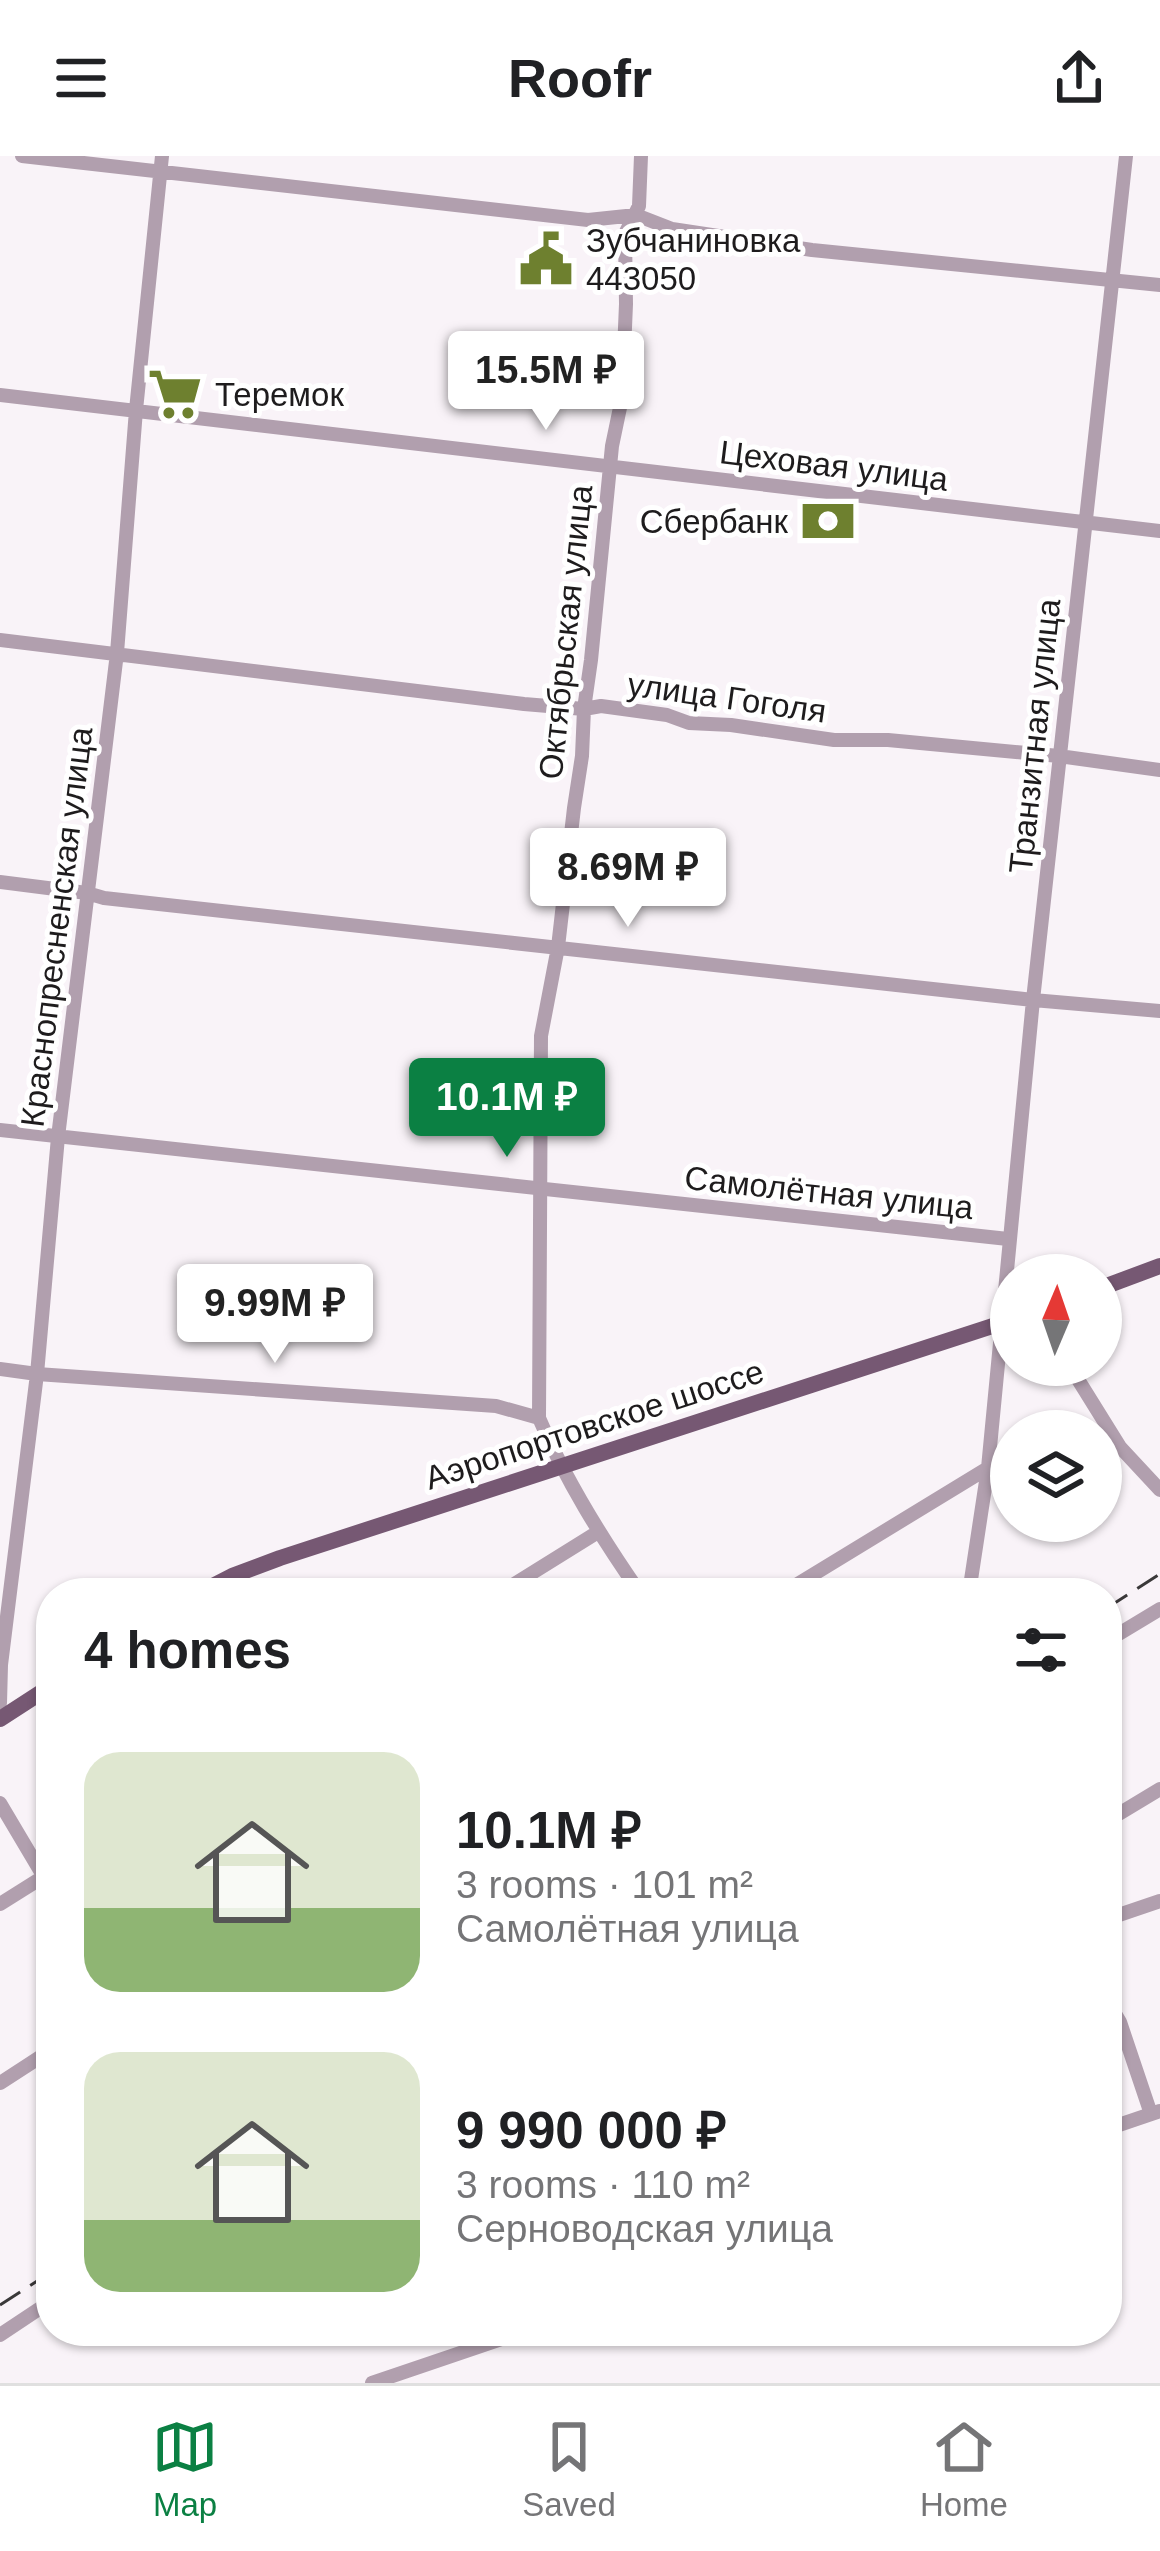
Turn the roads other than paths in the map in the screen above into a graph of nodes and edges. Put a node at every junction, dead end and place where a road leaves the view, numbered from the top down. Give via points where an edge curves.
1 (22, 156) edge
2 (162, 156) edge
3 (641, 156) edge
4 (1126, 156) edge
5 (160, 173) junction
6 (636, 215) junction
7 (1112, 280) junction
8 (1160, 285) edge
9 (0, 395) edge
10 (136, 410) junction
11 (610, 465) junction
12 (1086, 523) junction
13 (1160, 531) edge
14 (0, 640) edge
15 (116, 652) junction
16 (584, 709) junction
17 (1059, 756) junction
18 (1160, 770) edge
19 (0, 882) edge
20 (87, 892) junction
21 (558, 947) junction
22 (1033, 1000) junction
23 (1160, 1011) edge
24 (0, 1130) edge
25 (58, 1137) junction
26 (540, 1189) junction
27 (1008, 1239) junction
28 (1008, 1254) edge
29 (1160, 1266) edge
30 (1122, 1280) edge
31 (990, 1326) edge
32 (0, 1369) edge
33 (37, 1374) junction
34 (998, 1386) edge
35 (1082, 1386) edge
36 (539, 1418) junction
37 (560, 1466) junction
38 (988, 1468) junction
39 (1160, 1490) edge
40 (598, 1532) junction
41 (234, 1578) edge
42 (524, 1578) edge
43 (630, 1578) edge
44 (808, 1578) edge
45 (971, 1578) edge
46 (1160, 1609) edge
47 (1122, 1633) edge
48 (1, 1665) edge
49 (36, 1696) edge
50 (0, 1703) edge
51 (0, 1719) edge
52 (1160, 1790) edge
53 (0, 1803) edge
54 (1122, 1812) edge
55 (36, 1860) edge
56 (36, 1885) edge
57 (1160, 1901) edge
58 (0, 1904) edge
59 (1122, 1913) edge
60 (1122, 2027) edge
61 (36, 2060) edge
62 (0, 2083) edge
63 (1155, 2112) edge
64 (1122, 2124) edge
65 (36, 2311) edge
66 (0, 2335) edge
67 (481, 2346) edge
68 (372, 2383) edge

1 - 5 street
2 - 5 street, Краснопресненская улица
3 - 6 street, Октябрьская улица
4 - 7 street, Транзитная улица
5 - 6 street via 588,220
5 - 10 street, Краснопресненская улица
6 - 7 street via 672,229 812,250
6 - 11 street, Октябрьская улица via 625,234 622,398
7 - 8 street
7 - 12 street, Транзитная улица
9 - 10 street, Цеховая улица
10 - 11 street, Цеховая улица
10 - 15 street, Краснопресненская улица
11 - 12 street, Цеховая улица
11 - 16 street, Октябрьская улица
12 - 13 street, Цеховая улица
12 - 17 street, Транзитная улица
14 - 15 street, улица Гоголя
15 - 16 street, улица Гоголя
15 - 20 street, Краснопресненская улица
16 - 17 street, улица Гоголя via 834,740
16 - 21 street, Октябрьская улица
17 - 18 street, улица Гоголя
17 - 22 street, Транзитная улица
19 - 20 street
20 - 21 street
20 - 25 street, Краснопресненская улица
21 - 22 street
21 - 26 street, Октябрьская улица via 541,1036
22 - 23 street
22 - 27 street, Транзитная улица
24 - 25 street, Самолётная улица
25 - 26 street, Самолётная улица
25 - 33 street, Краснопресненская улица
26 - 27 street, Самолётная улица
26 - 36 street, Октябрьская улица
27 - 28 street, Транзитная улица
29 - 30 main road
31 - 37 main road, Аэропортовское шоссе
32 - 33 street
33 - 36 street via 496,1406
33 - 48 street, Краснопресненская улица
34 - 38 street, Транзитная улица
35 - 39 street via 1120,1447
36 - 37 street, Октябрьская улица
37 - 40 street, Октябрьская улица
37 - 41 main road, Аэропортовское шоссе
38 - 44 street
38 - 45 street, Транзитная улица
40 - 42 street
40 - 43 street, Октябрьская улица
46 - 47 street
48 - 50 street, Краснопресненская улица
49 - 51 main road
52 - 54 street
53 - 55 street
56 - 58 street
57 - 59 street
60 - 63 street
61 - 62 street
63 - 64 street
65 - 66 street
67 - 68 street

